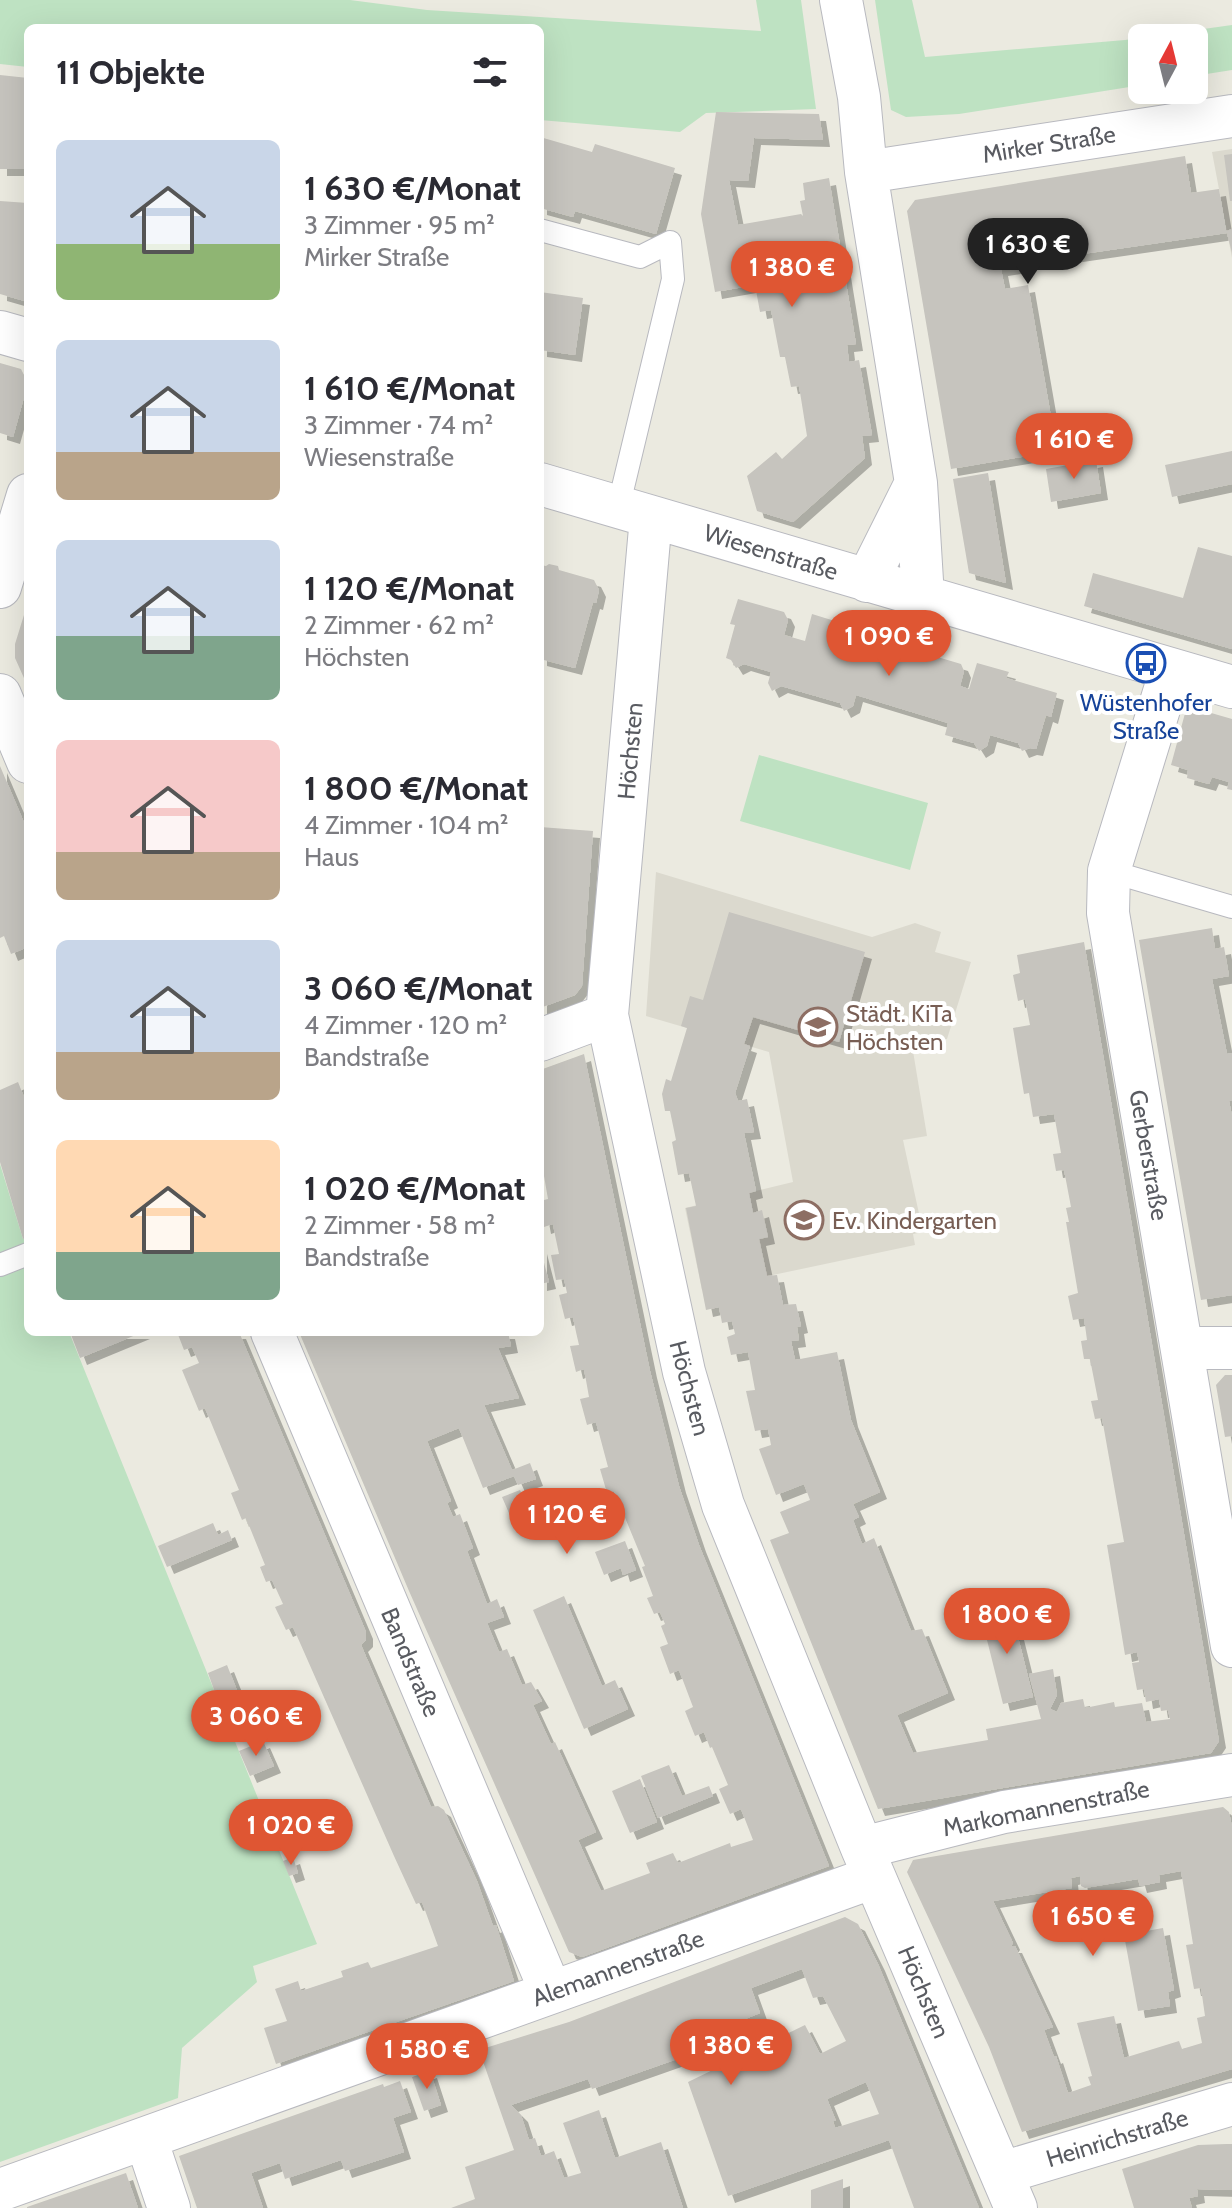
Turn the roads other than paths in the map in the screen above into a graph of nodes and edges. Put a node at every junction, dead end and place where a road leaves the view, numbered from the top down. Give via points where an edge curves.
1 (841, 0) edge
2 (1232, 116) edge
3 (866, 172) junction
4 (544, 231) edge
5 (0, 332) edge
6 (24, 339) edge
7 (916, 483) junction
8 (544, 485) edge
9 (24, 508) edge
10 (634, 512) junction
11 (867, 581) junction
12 (0, 587) edge
13 (923, 597) junction
14 (1171, 670) junction
15 (1232, 687) edge
16 (0, 695) edge
17 (24, 752) edge
18 (1109, 871) junction
19 (1232, 907) edge
20 (607, 1015) junction
21 (544, 1039) edge
22 (24, 1256) edge
23 (0, 1265) edge
24 (274, 1336) edge
25 (1182, 1348) junction
26 (1232, 1348) edge
27 (1232, 1646) edge
28 (1232, 1775) edge
29 (868, 1862) junction
30 (551, 1992) junction
31 (1232, 2104) edge
32 (146, 2139) junction
33 (0, 2190) edge
34 (1009, 2190) edge
35 (169, 2208) edge

1 - 3 street
2 - 3 street, Mirker Straße
3 - 7 street
4 - 10 lane via 640,257 670,242 673,279
5 - 6 street
7 - 11 street
7 - 13 street
8 - 10 street, Wiesenstraße
9 - 12 street
10 - 11 street, Wiesenstraße
10 - 20 street, Höchsten
11 - 13 street, Wiesenstraße
13 - 14 street, Wiesenstraße
14 - 15 street, Wiesenstraße
14 - 18 street, Gerberstraße
16 - 17 street
18 - 19 lane
18 - 25 street, Gerberstraße via 1108,913
20 - 21 street
20 - 29 street, Höchsten via 684,1372 723,1505
22 - 23 lane
24 - 30 street, Bandstraße
25 - 26 street
25 - 27 street, Gerberstraße
28 - 29 street, Markomannenstraße via 1004,1812
29 - 30 street, Alemannenstraße
29 - 34 street, Höchsten
30 - 32 street, Alemannenstraße
31 - 34 street, Heinrichstraße
32 - 33 street, Alemannenstraße
32 - 35 street

